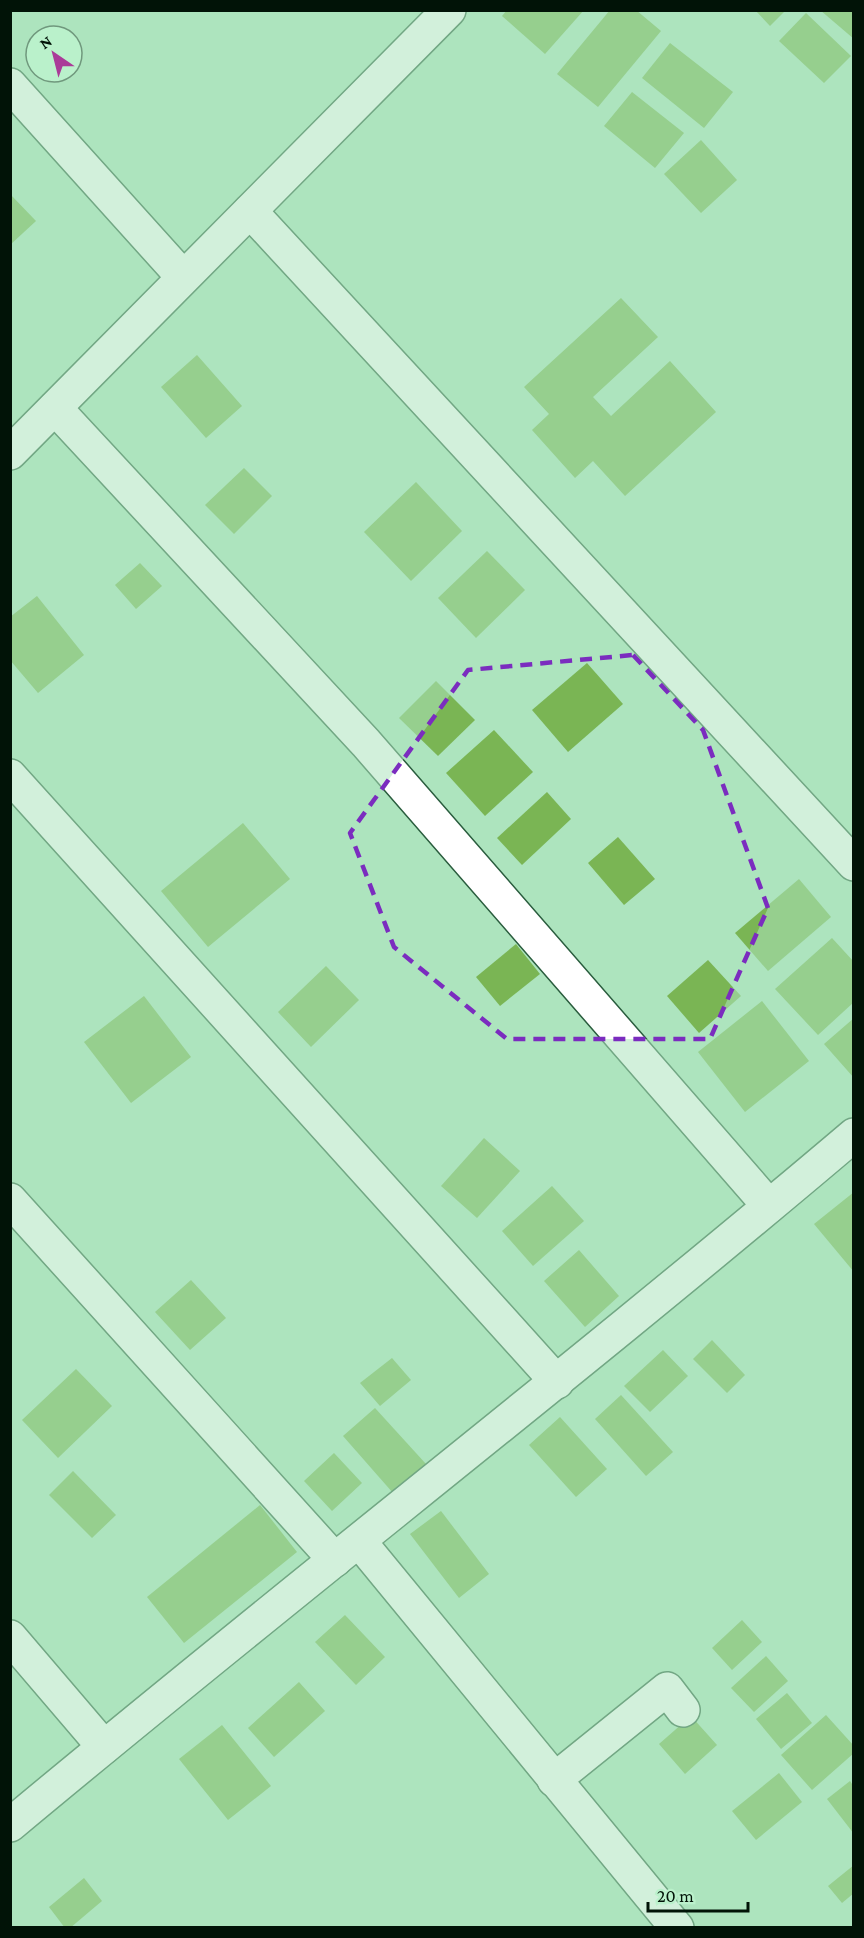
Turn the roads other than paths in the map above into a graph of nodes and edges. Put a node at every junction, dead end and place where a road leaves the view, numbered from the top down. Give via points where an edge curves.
1 (449, 10) edge
2 (10, 85) edge
3 (250, 212) junction
4 (183, 276) junction
5 (55, 408) junction
6 (10, 453) edge
7 (10, 776) edge
8 (854, 864) edge
9 (854, 1134) edge
10 (10, 1200) edge
11 (769, 1206) junction
12 (557, 1382) junction
13 (347, 1551) junction
14 (10, 1637) edge
15 (683, 1710) dead end
16 (104, 1747) junction
17 (554, 1780) junction
18 (10, 1825) edge
19 (677, 1928) edge

1 - 3 street
2 - 4 street
3 - 4 street
3 - 8 street
4 - 5 street
5 - 6 street
5 - 11 street via 366,743
7 - 12 street
9 - 11 street
10 - 13 street
11 - 12 street
12 - 13 street
13 - 16 street
13 - 17 street
14 - 16 street
15 - 17 street via 667,1689
16 - 18 street
17 - 19 street

